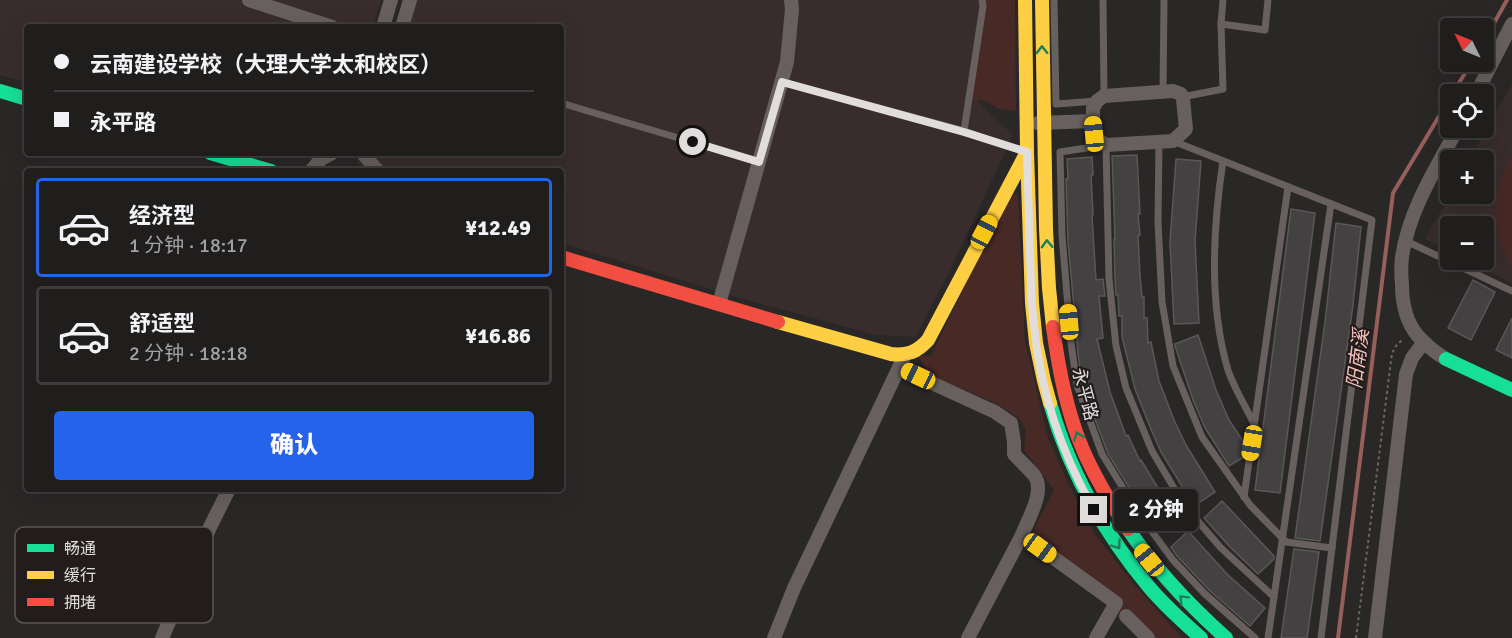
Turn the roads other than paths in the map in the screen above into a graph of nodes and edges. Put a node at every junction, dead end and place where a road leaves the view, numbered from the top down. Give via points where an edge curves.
1 (249, 0) edge
2 (391, 0) edge
3 (410, 0) edge
4 (791, 0) edge
5 (982, 0) edge
6 (1025, 0) edge
7 (1042, 0) edge
8 (1054, 0) edge
9 (1103, 0) edge
10 (1164, 0) edge
11 (1223, 0) edge
12 (1268, 0) edge
13 (323, 24) edge
14 (384, 24) edge
15 (403, 24) edge
16 (1221, 24) junction
17 (1512, 24) edge
18 (782, 82) junction
19 (1481, 84) edge
20 (0, 91) edge
21 (1163, 92) junction
22 (1182, 97) junction
23 (24, 98) edge
24 (1100, 98) junction
25 (564, 103) edge
26 (1093, 120) junction
27 (1026, 122) junction
28 (1043, 123) junction
29 (964, 132) junction
30 (1453, 138) edge
31 (1166, 142) junction
32 (1106, 145) junction
33 (1027, 152) junction
34 (220, 156) edge
35 (326, 156) edge
36 (365, 156) edge
37 (1223, 161) junction
38 (759, 162) junction
39 (260, 168) edge
40 (314, 168) edge
41 (375, 168) edge
42 (1288, 187) junction
43 (1332, 204) junction
44 (1406, 241) junction
45 (564, 258) edge
46 (1512, 291) edge
47 (719, 304) junction
48 (1424, 342) junction
49 (1446, 359) joint
50 (902, 361) junction
51 (1512, 390) edge
52 (1254, 425) junction
53 (228, 492) edge
54 (1244, 497) junction
55 (211, 527) edge
56 (1022, 535) junction
57 (1282, 538) junction
58 (1332, 548) junction
59 (1274, 597) junction
60 (1126, 616) dead end
61 (169, 623) edge
62 (162, 638) edge
63 (774, 638) edge
64 (968, 638) edge
65 (1096, 638) edge
66 (1148, 638) edge
67 (1201, 638) edge
68 (1226, 638) edge
69 (1256, 638) edge
70 (1268, 638) edge
71 (1321, 638) edge
72 (1375, 638) edge

1 - 13 street
2 - 14 street
3 - 15 street
4 - 18 street
5 - 29 lane
6 - 27 main road, 永平路
28 -> 7 main road, 永平路
8 - 24 lane via 1056,104
9 - 24 lane
10 - 21 lane
11 - 16 lane
12 - 16 lane via 1264,30
16 - 22 lane via 1223,89
17 - 19 street
18 - 29 lane
18 - 38 street
20 - 23 main road
21 - 22 street via 1173,91
21 - 24 street
22 - 31 street via 1186,129
24 - 26 street via 1093,108
25 - 38 lane
26 - 28 street
26 - 32 street via 1094,134
27 - 28 street
27 - 33 main road, 永平路
68 -> 28 main road, 永平路 via 1177,593 1139,548 1107,497 1076,433 1063,389 1049,295
29 - 33 lane
30 - 44 street via 1425,190
31 - 32 street
31 - 37 lane
31 - 54 lane via 1158,222 1162,302 1173,366 1202,437
32 - 59 lane via 1109,279 1116,346 1126,388 1152,451 1184,505 1221,548
32 - 69 lane via 1060,152 1062,236 1077,385 1102,454 1139,514 1173,560
33 - 50 main road via 928,340
33 -> 67 main road, 永平路 via 1034,327 1056,428 1104,527 1149,587
34 - 39 main road
35 - 40 street
36 - 41 street
37 - 42 lane
37 - 52 lane via 1217,200 1217,319 1229,372
38 - 47 street
42 - 43 lane
42 - 52 lane
43 - 57 lane
43 - 58 lane via 1372,220
44 - 46 lane
44 - 48 street via 1402,258 1404,308
45 - 47 main road
47 - 50 main road
48 - 49 street
48 - 72 street via 1406,374
49 - 51 main road
50 - 56 street via 1011,423 1014,454 1036,477 1039,489
50 - 63 street
52 - 54 lane
53 - 55 street
54 - 57 lane
56 - 64 street
56 - 65 street via 1116,603
57 - 58 lane via 1286,542
57 - 59 lane
58 - 71 lane
59 - 70 lane
60 - 66 street
61 - 62 street

